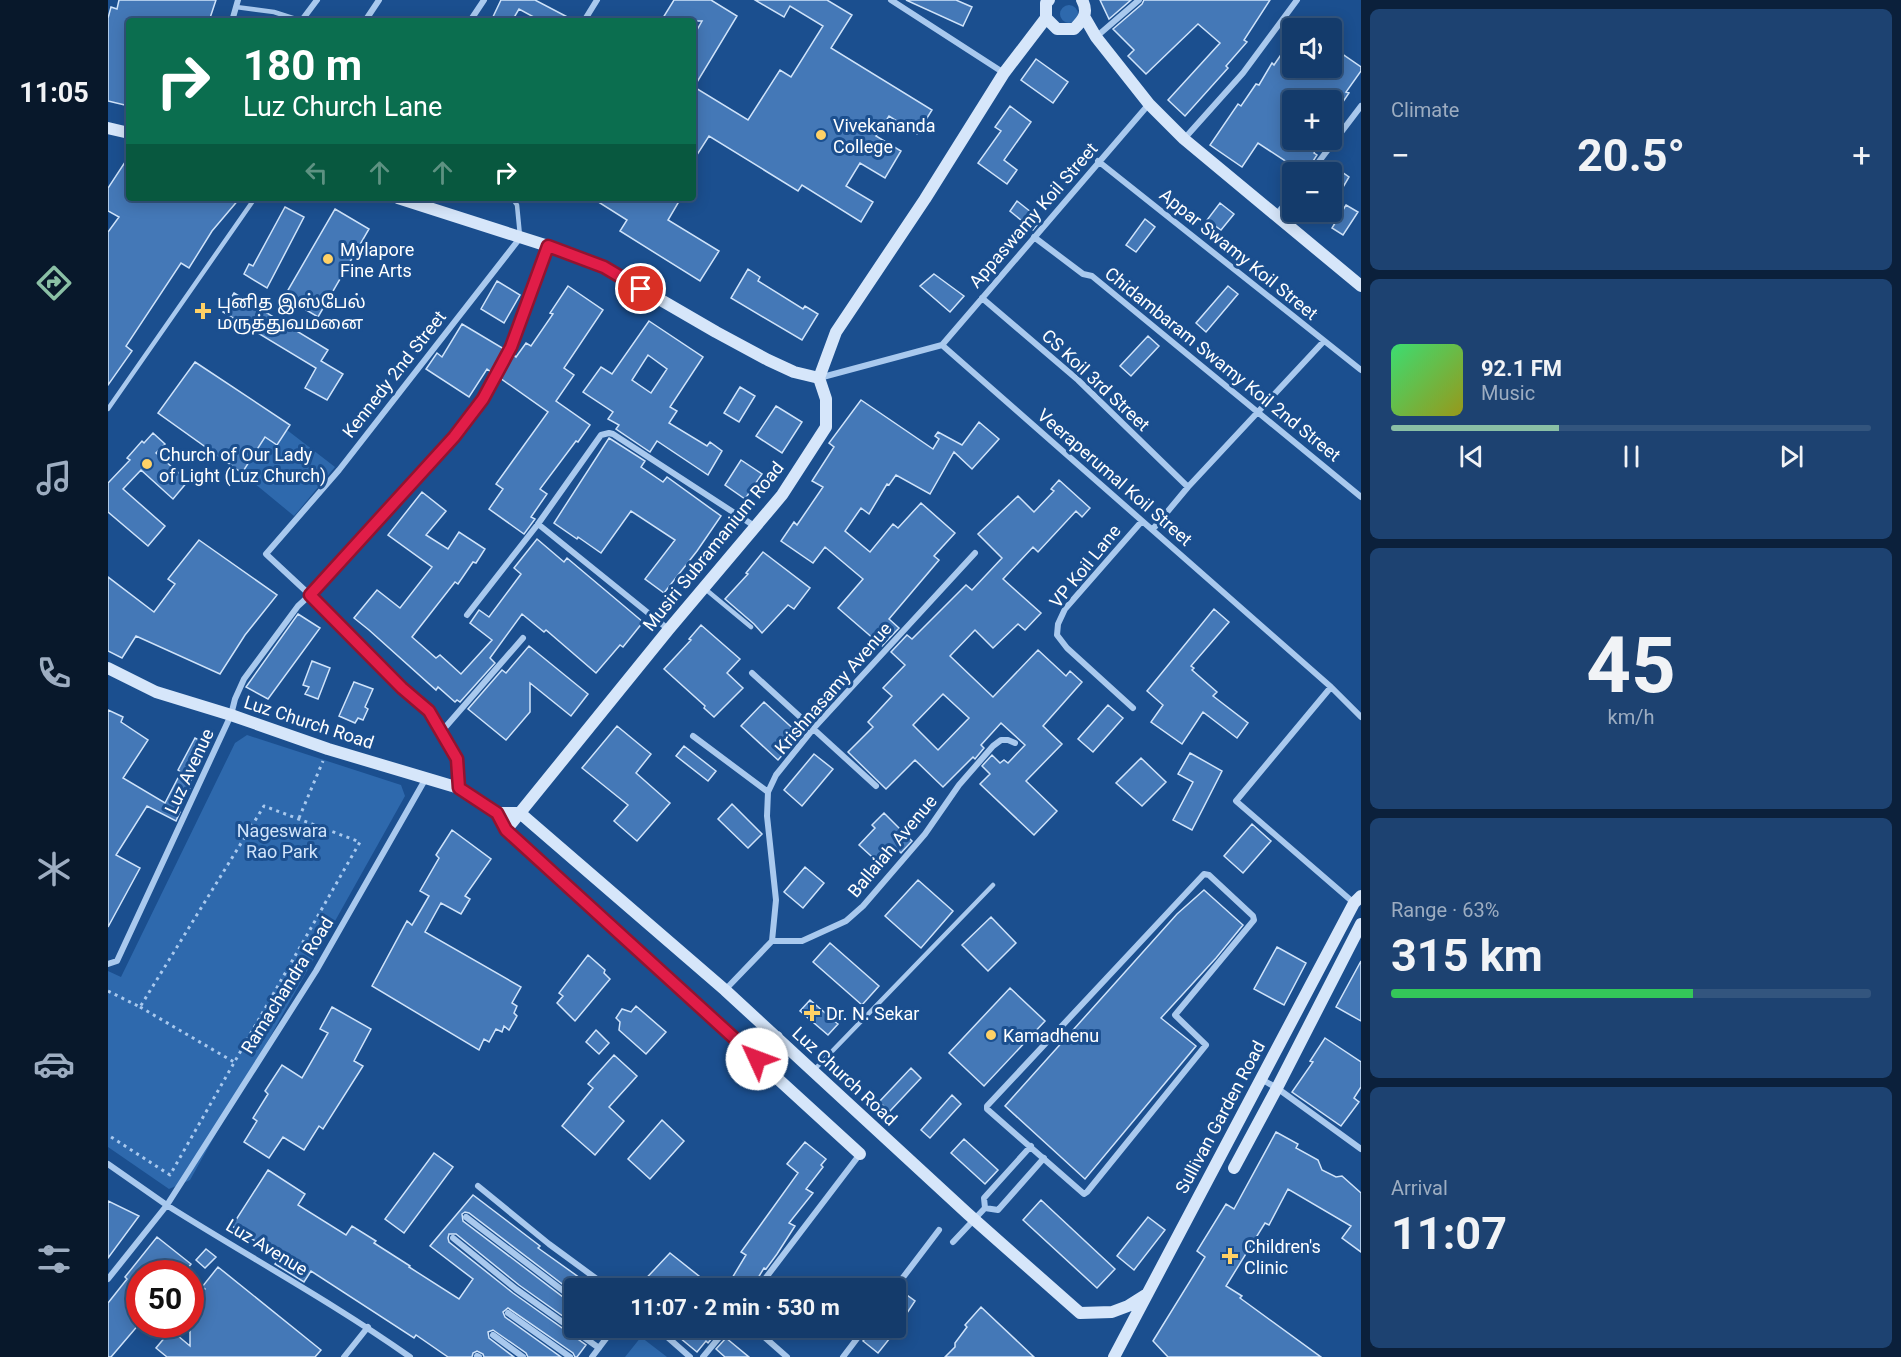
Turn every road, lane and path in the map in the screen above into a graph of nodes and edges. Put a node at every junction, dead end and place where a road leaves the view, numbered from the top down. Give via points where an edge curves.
1 (317, 0) edge
2 (379, 0) edge
3 (484, 0) edge
4 (597, 0) edge
5 (891, 0) edge
6 (1049, 0) edge
7 (1082, 0) edge
8 (1139, 0) edge
9 (1297, 0) edge
10 (237, 3) edge
11 (233, 18) edge
12 (293, 18) edge
13 (304, 18) edge
14 (367, 18) edge
15 (472, 18) edge
16 (586, 18) edge
17 (1046, 18) junction
18 (1085, 18) junction
19 (1096, 37) junction
20 (1004, 73) junction
21 (1149, 104) junction
22 (1361, 106) edge
23 (108, 128) edge
24 (126, 132) edge
25 (1184, 139) junction
26 (1098, 161) junction
27 (1319, 162) edge
28 (253, 201) edge
29 (407, 201) edge
30 (514, 201) edge
31 (1282, 208) edge
32 (1276, 215) junction
33 (1034, 237) junction
34 (520, 238) junction
35 (548, 246) junction
36 (1361, 285) edge
37 (982, 298) junction
38 (1324, 341) junction
39 (942, 345) junction
40 (1361, 370) edge
41 (819, 378) junction
42 (108, 409) edge
43 (1258, 413) junction
44 (1188, 487) junction
45 (1361, 498) edge
46 (1142, 521) junction
47 (538, 524) junction
48 (756, 527) junction
49 (1153, 530) junction
50 (975, 553) dead end
51 (704, 588) junction
52 (310, 595) junction
53 (467, 615) dead end
54 (751, 627) dead end
55 (669, 629) junction
56 (523, 638) dead end
57 (108, 668) edge
58 (752, 673) dead end
59 (1331, 687) junction
60 (1133, 708) dead end
61 (231, 715) junction
62 (1361, 717) edge
63 (813, 729) junction
64 (442, 731) junction
65 (693, 736) dead end
66 (1015, 743) dead end
67 (328, 749) junction
68 (427, 777) junction
69 (876, 786) dead end
70 (459, 788) junction
71 (768, 792) junction
72 (497, 813) junction
73 (520, 813) junction
74 (299, 818) junction
75 (506, 830) junction
76 (993, 885) dead end
77 (1358, 899) edge
78 (1361, 924) edge
79 (772, 941) junction
80 (108, 964) edge
81 (724, 990) junction
82 (108, 991) edge
83 (140, 1007) junction
84 (777, 1037) junction
85 (757, 1059) junction
86 (234, 1062) junction
87 (813, 1071) junction
88 (1261, 1078) junction
89 (1277, 1088) junction
90 (108, 1135) edge
91 (1031, 1146) junction
92 (1361, 1149) edge
93 (860, 1154) joint
94 (1044, 1158) junction
95 (108, 1164) edge
96 (1234, 1168) dead end
97 (478, 1186) dead end
98 (167, 1205) junction
99 (985, 1208) junction
100 (466, 1217) dead end
101 (974, 1219) junction
102 (939, 1230) dead end
103 (453, 1238) dead end
104 (953, 1242) dead end
105 (595, 1278) edge
106 (766, 1278) edge
107 (903, 1278) edge
108 (108, 1279) edge
109 (564, 1291) edge
110 (1147, 1294) junction
111 (508, 1314) dead end
112 (368, 1327) junction
113 (493, 1335) dead end
114 (606, 1338) edge
115 (668, 1338) edge
116 (719, 1338) edge
117 (765, 1338) edge
118 (857, 1338) edge
119 (599, 1348) junction
120 (344, 1357) edge
121 (410, 1357) edge
122 (523, 1357) edge
123 (570, 1357) edge
124 (592, 1357) edge
125 (690, 1357) edge
126 (703, 1357) edge
127 (787, 1357) edge
128 (843, 1357) edge
129 (1114, 1357) edge

1 - 13 street
2 - 14 street
3 - 15 street
4 - 16 street
5 - 20 street
6 - 17 main road
7 - 18 main road
8 - 19 street
9 - 25 street via 1243,74
10 - 11 street
10 - 12 lane
17 - 18 main road via 1058,29 1074,29
17 - 20 main road
18 - 19 main road
19 - 21 main road
20 - 41 main road via 836,332
21 - 25 main road
21 - 26 street, Appaswamy Koil Street
22 - 27 street
23 - 24 main road
25 - 32 main road
26 - 33 street, Appaswamy Koil Street
26 - 38 street, Appar Swamy Koil Street
28 - 42 lane
29 - 34 main road
30 - 34 lane
31 - 32 street
32 - 36 main road
33 - 37 street, Appaswamy Koil Street
33 - 43 street, Chidambaram Swamy Koil 2nd Street via 1083,274 1092,276
34 - 35 main road
34 - 52 street, Kennedy 2nd Street via 339,470 266,554
35 - 41 main road via 604,267 716,332 794,372
35 - 52 street, Luz Avenue via 511,347 483,399 454,437
37 - 39 street, Appaswamy Koil Street
37 - 44 street, CS Koil 3rd Street via 1078,380
38 - 40 street, Appar Swamy Koil Street
38 - 43 street
39 - 41 street
39 - 46 street, Veeraperumal Koil Street
41 - 48 main road, Musiri Subramanium Road via 826,399 826,427
43 - 44 street
43 - 45 street, Chidambaram Swamy Koil 2nd Street
44 - 49 street
46 - 49 street, Veeraperumal Koil Street
46 - 60 street, VP Koil Lane via 1065,609 1057,635
47 - 48 street via 602,435 609,433
47 - 53 street
47 - 55 street
48 - 51 main road, Musiri Subramanium Road
49 - 59 street, Veeraperumal Koil Street
50 - 63 street, Krishnasamy Avenue
51 - 54 lane
51 - 55 main road, Musiri Subramanium Road
52 - 61 street, Luz Avenue via 244,679
52 - 64 street via 429,711
55 - 73 main road, Musiri Subramanium Road
56 - 64 street
57 - 61 main road, Luz Church Road via 156,692
58 - 63 street
59 - 62 street, Veeraperumal Koil Street
59 - 77 street via 1236,801
61 - 67 main road, Luz Church Road
61 - 80 street, Luz Avenue via 117,961
63 - 69 street
63 - 71 street, Krishnasamy Avenue via 776,775
64 - 70 street via 457,759
65 - 71 street
66 - 79 street, Ballaiah Avenue via 1001,740 993,746 926,834 846,921 802,941
67 - 68 main road, Luz Church Road
67 - 74 path
68 - 70 main road, Luz Church Road
68 - 98 street, Ramachandra Road via 316,971
70 - 72 main road, Luz Church Road
71 - 79 street via 776,900
72 - 73 main road
72 - 75 main road, Luz Church Road
73 - 75 main road, Musiri Subramanium Road
73 - 81 main road, Luz Church Road
74 - 83 path via 264,806
74 - 86 path via 360,842
75 - 85 main road, Luz Church Road
76 - 87 lane
77 - 88 main road, Sullivan Garden Road
78 - 89 main road
79 - 81 street
81 - 84 main road, Luz Church Road
82 - 83 path
83 - 86 path
84 - 85 main road
84 - 87 main road, Luz Church Road
85 - 93 main road, Luz Church Road
86 - 90 path via 170,1175
87 - 101 main road, Luz Church Road
88 - 89 street
88 - 110 main road, Sullivan Garden Road
89 - 92 street
89 - 96 main road
91 - 94 street
91 - 94 street via 987,1109 988,1103 1204,874 1209,875 1254,921 1175,1015 1206,1045 1087,1192 1081,1192
91 - 99 street via 984,1198
93 - 106 street
94 - 99 street via 998,1210
95 - 98 street, Luz Avenue
97 - 105 street
98 - 108 street, Ramachandra Road
98 - 112 street, Luz Avenue
99 - 101 street
100 - 109 street
101 - 104 street
101 - 110 main road, Luz Church Road via 1080,1314 1112,1312
102 - 107 street
103 - 119 street
110 - 129 main road, Sullivan Garden Road
111 - 123 street
112 - 120 street
112 - 121 street, Luz Avenue
113 - 122 street
114 - 119 street
115 - 125 street
116 - 126 street
117 - 127 street
118 - 128 street
119 - 124 street

